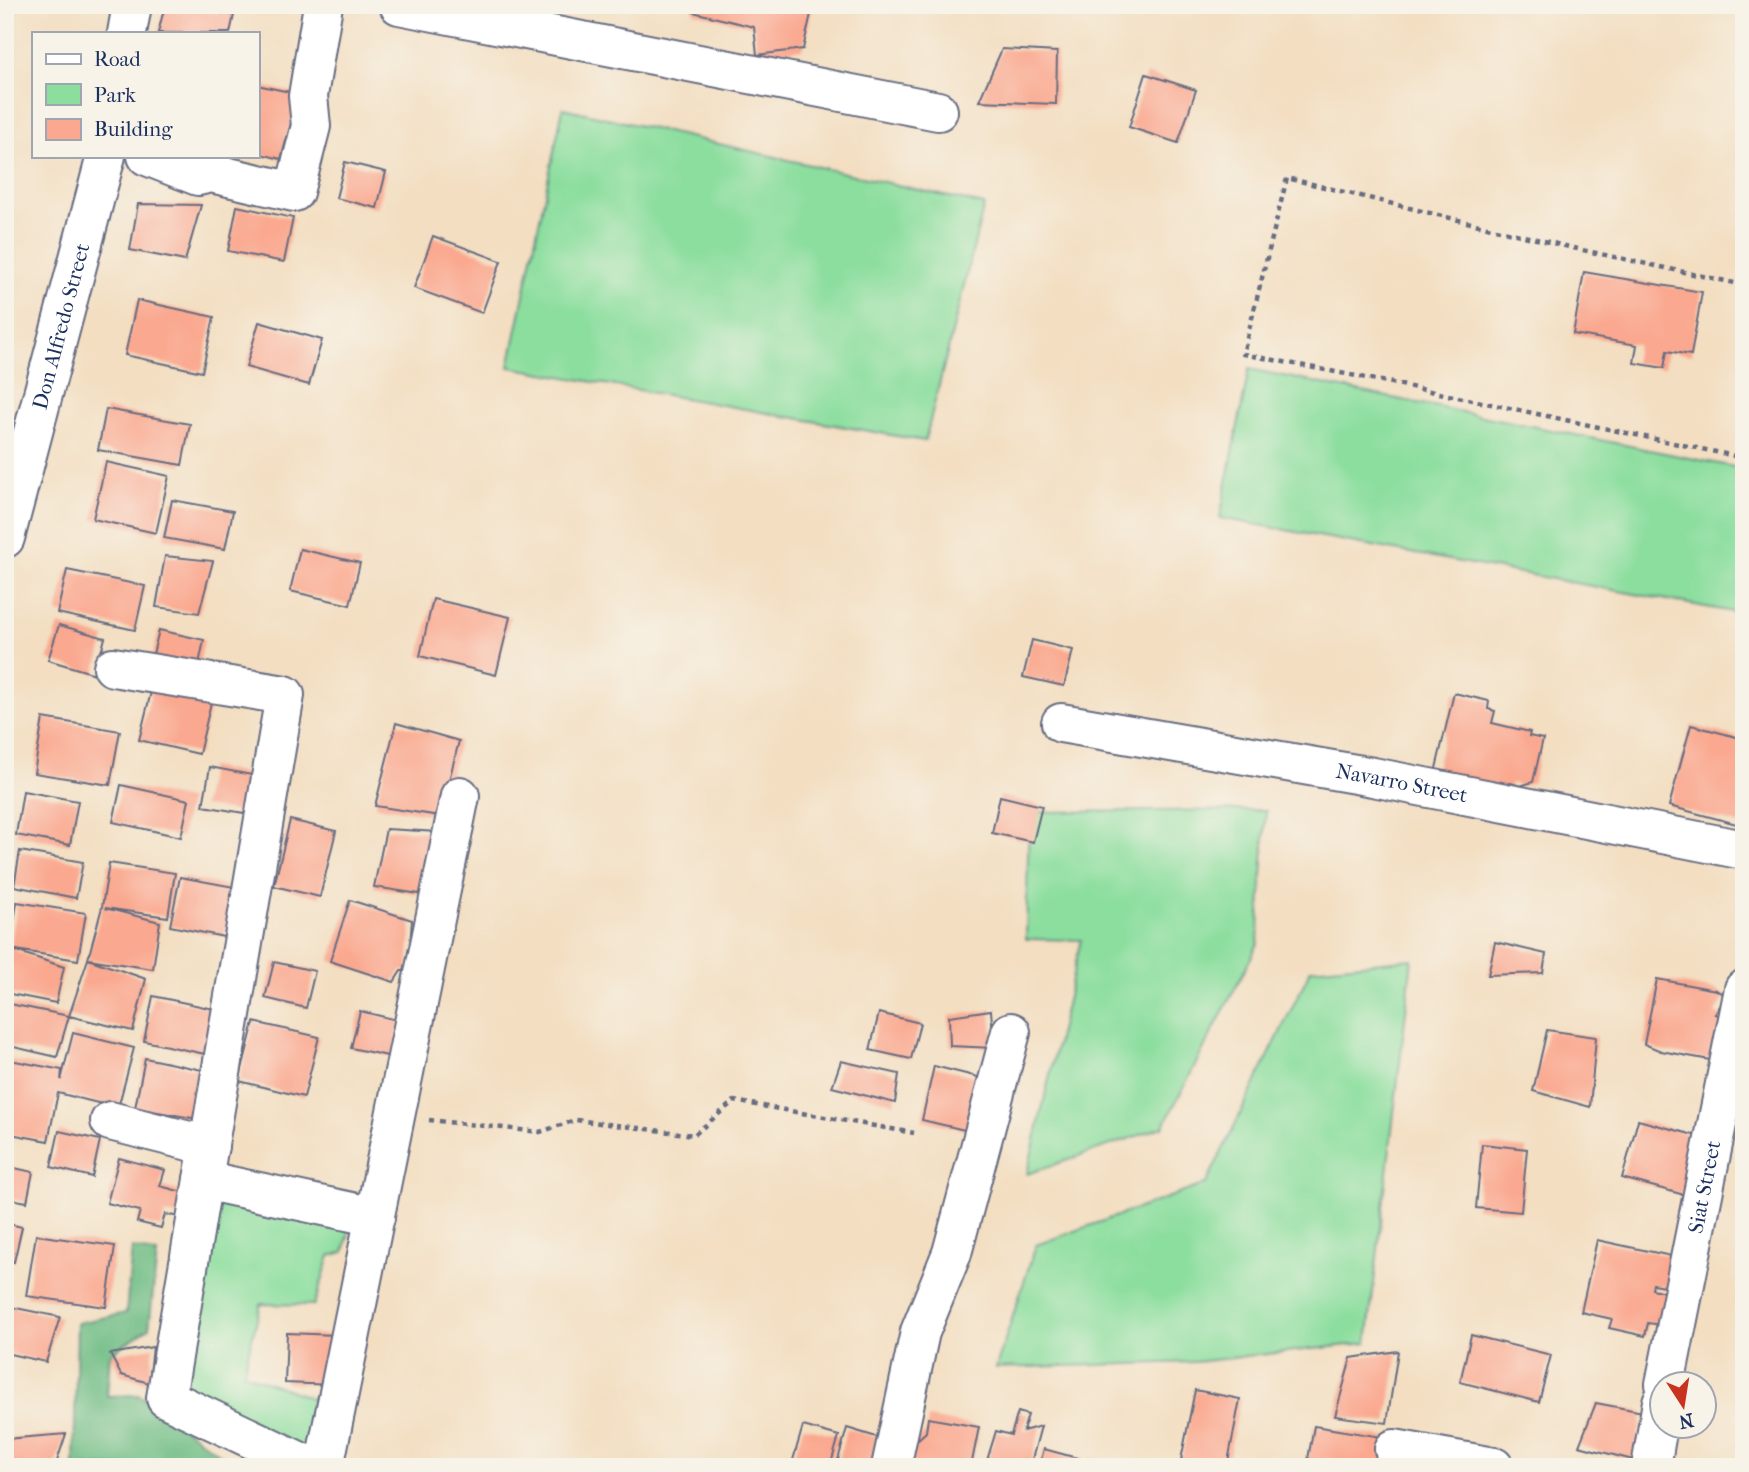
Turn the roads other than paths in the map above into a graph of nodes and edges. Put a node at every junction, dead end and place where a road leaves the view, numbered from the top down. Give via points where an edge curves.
1 (132, 5) edge
2 (323, 5) edge
3 (399, 5) edge
4 (127, 32) edge
5 (938, 111) dead end
6 (105, 158) edge
7 (152, 158) edge
8 (5, 538) edge
9 (113, 667) dead end
10 (1061, 723) dead end
11 (460, 796) dead end
12 (1744, 850) edge
13 (1744, 989) edge
14 (1011, 1032) dead end
15 (110, 1121) dead end
16 (206, 1163) junction
17 (375, 1217) junction
18 (1668, 1370) edge
19 (1655, 1440) edge
20 (1394, 1449) dead end
21 (311, 1467) edge
22 (324, 1467) edge
23 (891, 1467) edge
24 (1494, 1467) edge
25 (1651, 1467) edge

1 - 4 street
2 - 7 street via 308,96 312,126 294,192 211,173 198,176
3 - 5 street
6 - 8 street, Don Alfredo Street
9 - 16 street via 285,695
10 - 12 street, Navarro Street
11 - 17 street
13 - 18 street, Siat Street
14 - 23 street via 952,1253 920,1332
15 - 16 street
16 - 17 street
16 - 21 street via 166,1398
17 - 22 street
19 - 25 street
20 - 24 street

